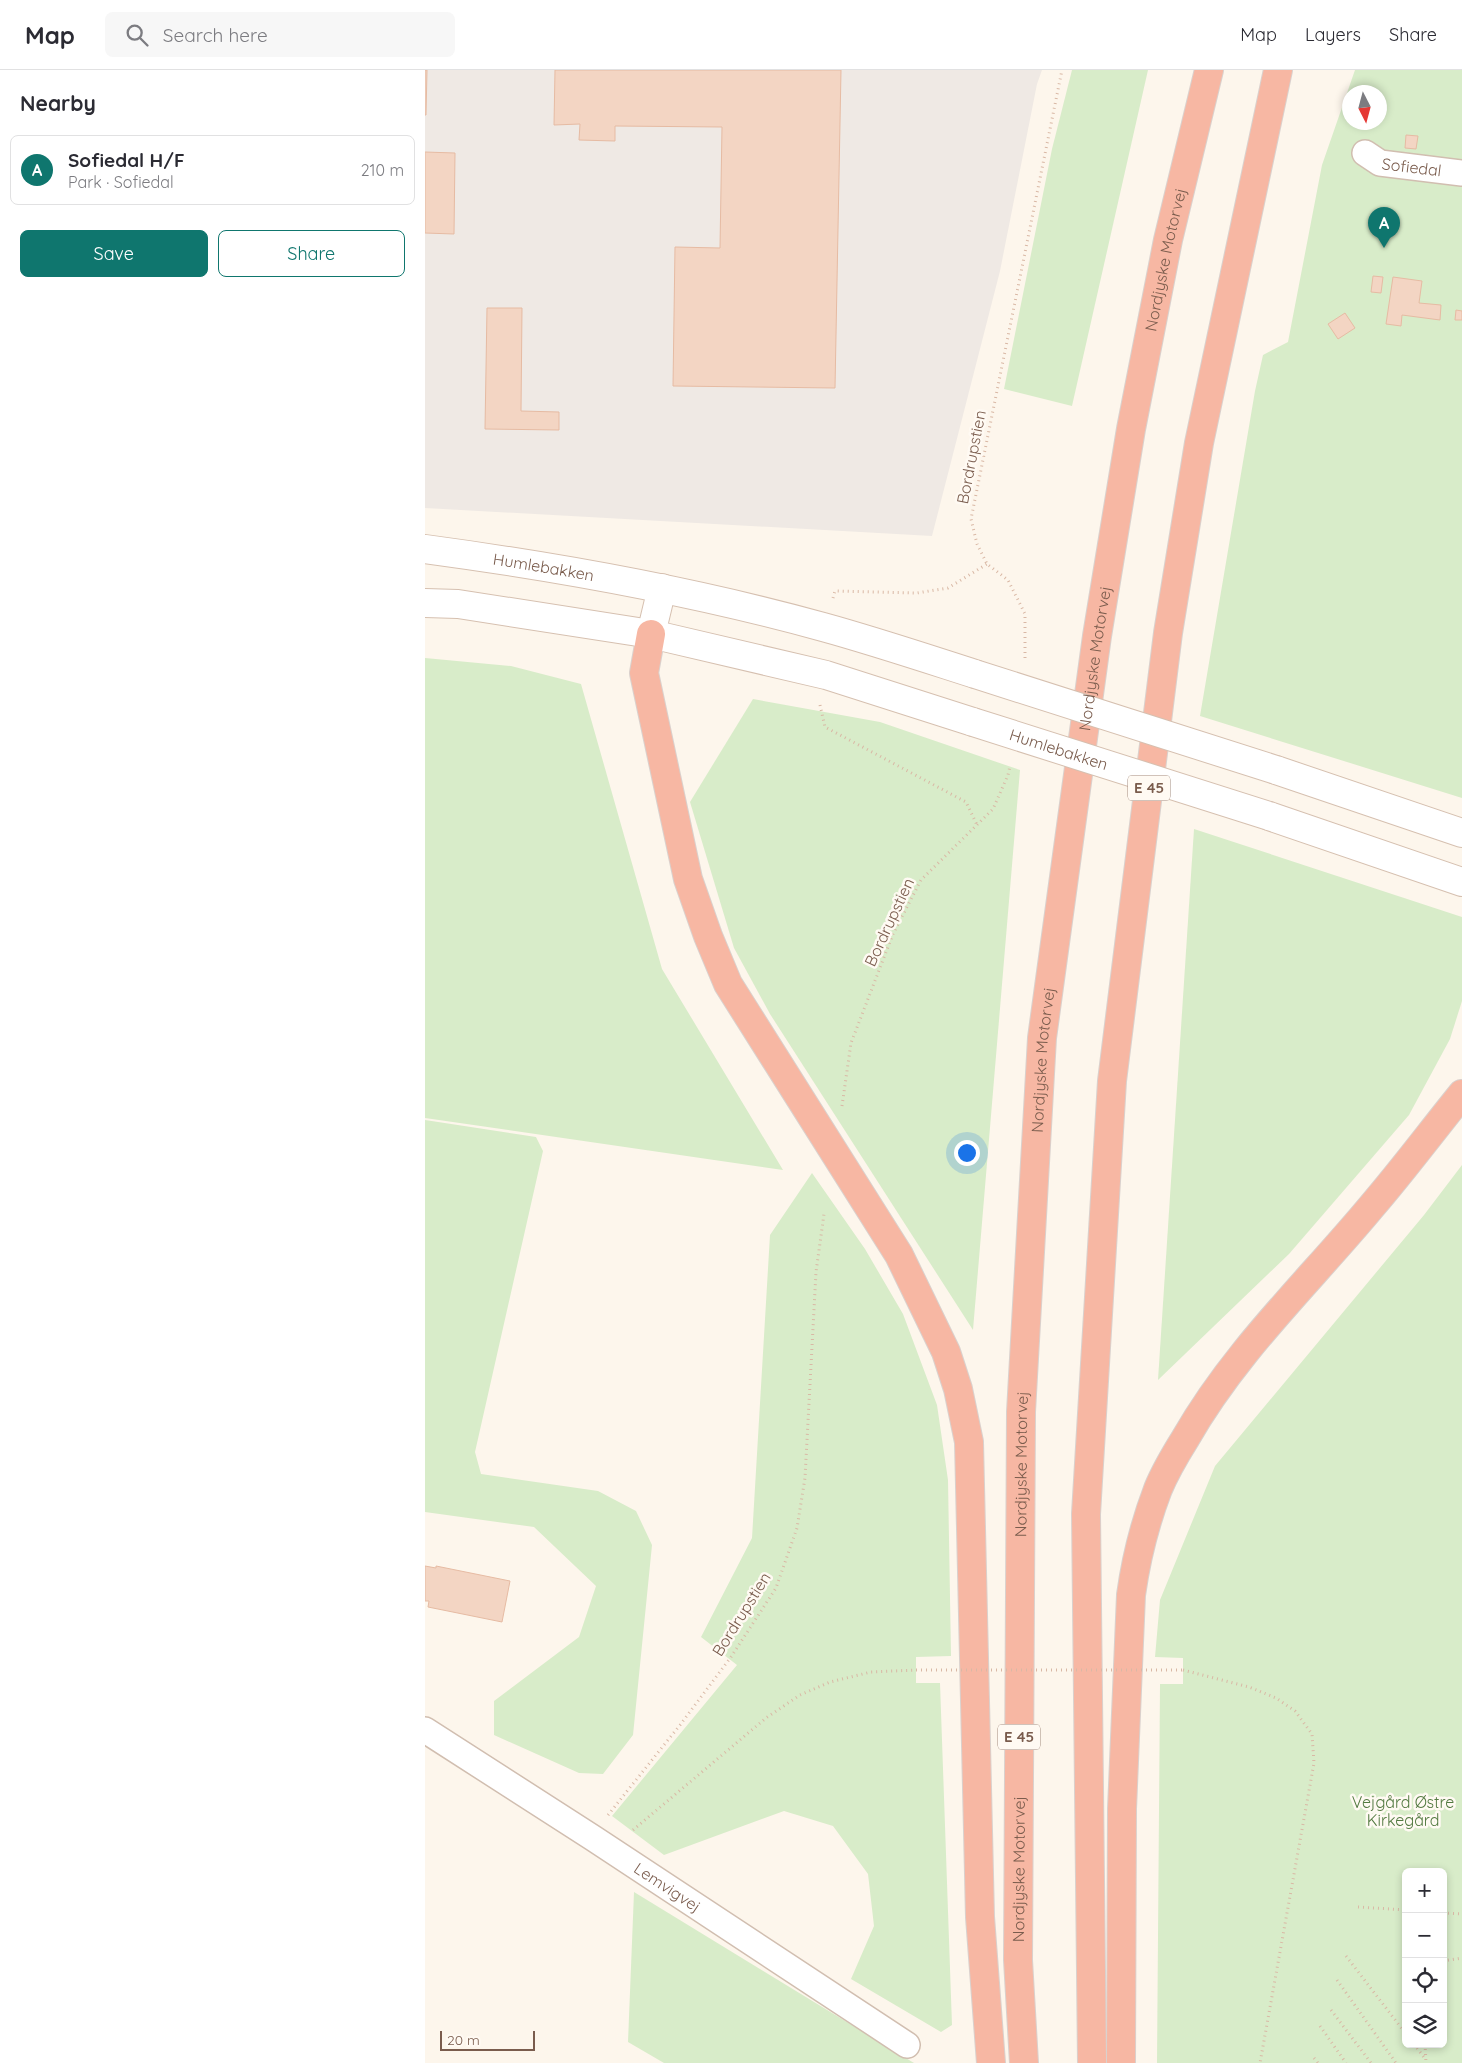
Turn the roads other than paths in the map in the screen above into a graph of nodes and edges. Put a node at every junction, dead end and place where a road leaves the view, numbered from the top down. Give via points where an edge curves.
1 (1209, 70) edge
2 (1278, 70) edge
3 (1365, 153) dead end
4 (1462, 173) edge
5 (425, 549) edge
6 (662, 588) junction
7 (425, 603) edge
8 (651, 634) junction
9 (1462, 833) edge
10 (1462, 882) edge
11 (1462, 1094) edge
12 (425, 1730) edge
13 (907, 2045) dead end
14 (991, 2063) edge
15 (1024, 2063) edge
16 (1092, 2063) edge
17 (1121, 2063) edge

1 - 15 highway, Nordjyske Motorvej / E 45 via 1168,240 1131,428 1097,636 1042,1038 1021,1412 1018,1960
2 - 16 highway, E 45 via 1199,443 1168,633 1112,1081 1086,1514
3 - 4 street, Sofiedal via 1380,164
5 - 6 street, Humlebakken
6 - 8 street
6 - 9 street, Humlebakken, bridge via 823,627 1276,770
7 - 8 street, Humlebakken via 458,604
8 - 10 street, Humlebakken, bridge via 826,675 1269,816
8 - 14 highway via 644,673 688,879 708,936 733,991 899,1255 942,1343 959,1389 969,1442 980,1917
11 - 17 highway via 1372,1206 1237,1361 1209,1398 1159,1487 1135,1565 1131,1595 1122,1809
12 - 13 street, Lemvigvej

